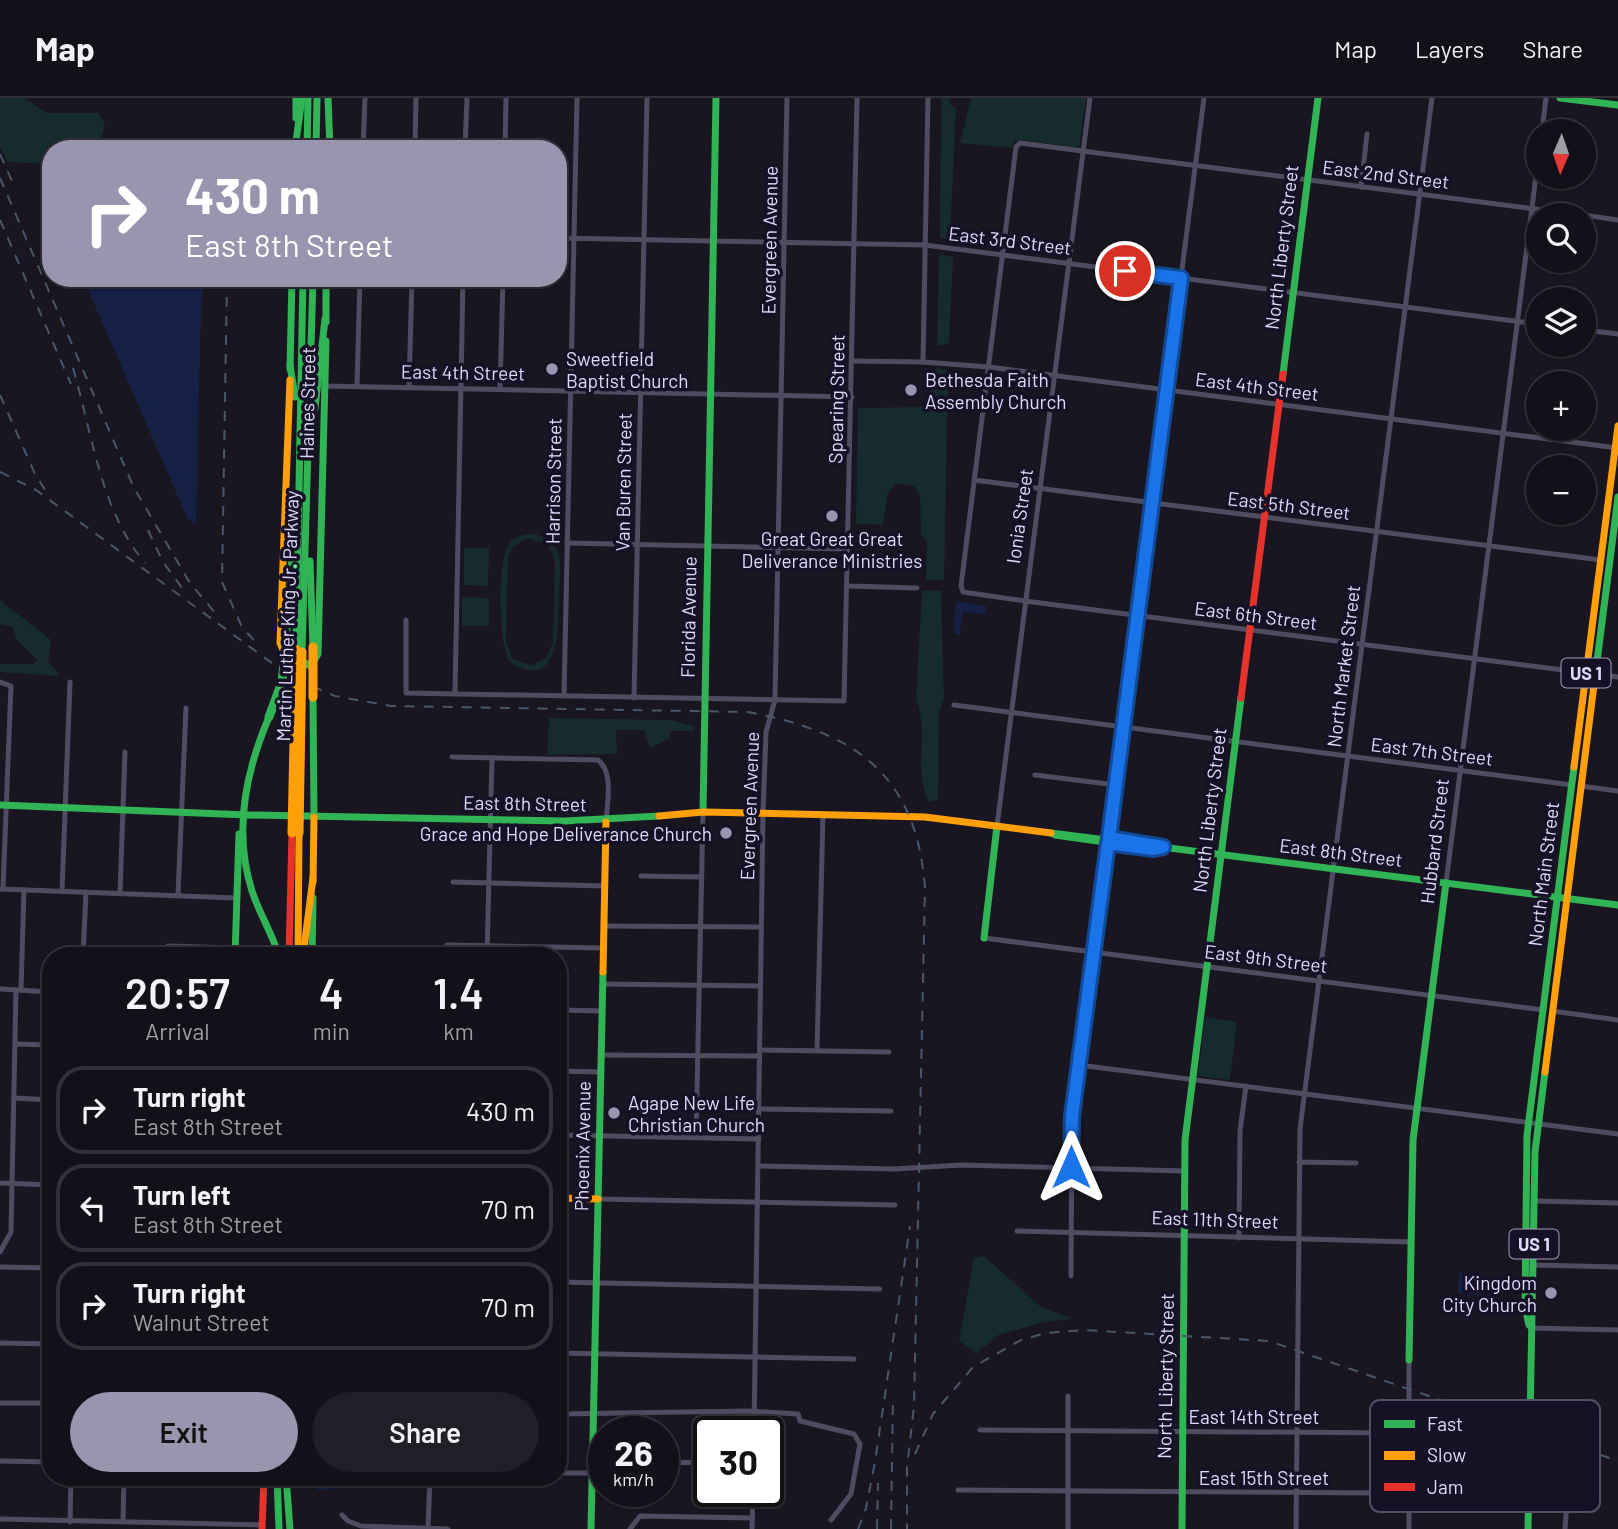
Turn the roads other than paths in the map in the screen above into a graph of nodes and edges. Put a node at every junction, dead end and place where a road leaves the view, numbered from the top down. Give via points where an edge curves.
1 (296, 98) edge
2 (302, 98) edge
3 (308, 98) edge
4 (317, 98) edge
5 (330, 98) edge
6 (365, 98) edge
7 (416, 98) edge
8 (467, 98) edge
9 (506, 98) edge
10 (577, 98) edge
11 (647, 98) edge
12 (716, 98) edge
13 (788, 98) edge
14 (858, 98) edge
15 (928, 98) edge
16 (1090, 98) edge
17 (1204, 98) edge
18 (1318, 98) edge
19 (1432, 98) edge
20 (1546, 98) edge
21 (1560, 98) edge
22 (1618, 105) edge
23 (1543, 119) edge
24 (1367, 134) dead end
25 (296, 140) edge
26 (297, 140) edge
27 (313, 140) edge
28 (314, 140) edge
29 (330, 140) edge
30 (363, 140) edge
31 (415, 140) edge
32 (466, 140) edge
33 (505, 140) edge
34 (1083, 151) junction
35 (1195, 166) junction
36 (1307, 180) junction
37 (1361, 187) junction
38 (1420, 194) junction
39 (1526, 208) edge
40 (1596, 217) edge
41 (1618, 220) edge
42 (567, 238) edge
43 (574, 238) junction
44 (644, 240) junction
45 (714, 242) junction
46 (784, 243) junction
47 (855, 244) junction
48 (925, 245) junction
49 (1004, 256) junction
50 (1526, 257) edge
51 (1068, 264) junction
52 (1181, 278) junction
53 (292, 287) edge
54 (303, 287) edge
55 (313, 287) edge
56 (327, 287) edge
57 (360, 287) edge
58 (412, 287) edge
59 (463, 287) edge
60 (503, 287) edge
61 (1293, 293) junction
62 (1405, 307) junction
63 (326, 318) junction
64 (1518, 321) junction
65 (1526, 322) edge
66 (1596, 331) edge
67 (1618, 334) edge
68 (853, 361) junction
69 (923, 362) junction
70 (290, 365) junction
71 (989, 368) junction
72 (1054, 376) junction
73 (326, 386) junction
74 (357, 386) junction
75 (410, 387) junction
76 (461, 388) junction
77 (500, 389) junction
78 (571, 391) junction
79 (1166, 391) junction
80 (641, 392) junction
81 (711, 394) junction
82 (781, 395) junction
83 (852, 397) junction
84 (1279, 405) junction
85 (1391, 419) junction
86 (1618, 426) edge
87 (1503, 434) junction
88 (299, 442) junction
89 (1617, 448) edge
90 (309, 459) junction
91 (974, 480) junction
92 (308, 486) junction
93 (1040, 489) junction
94 (1618, 497) edge
95 (1152, 503) junction
96 (1264, 517) junction
97 (1377, 532) junction
98 (567, 543) junction
99 (638, 544) junction
100 (708, 546) junction
101 (1489, 546) junction
102 (778, 547) junction
103 (848, 549) junction
104 (1609, 562) edge
105 (848, 586) junction
106 (917, 588) dead end
107 (1025, 601) junction
108 (1137, 615) junction
109 (406, 620) dead end
110 (1250, 630) junction
111 (1362, 644) junction
112 (295, 648) junction
113 (1474, 658) junction
114 (1591, 673) junction
115 (1618, 677) edge
116 (0, 682) edge
117 (70, 682) dead end
118 (455, 694) junction
119 (564, 696) junction
120 (634, 698) junction
121 (704, 699) junction
122 (775, 700) junction
123 (954, 705) dead end
124 (186, 708) dead end
125 (1011, 713) junction
126 (1123, 728) junction
127 (1235, 742) junction
128 (125, 752) dead end
129 (452, 757) dead end
130 (1348, 757) junction
131 (492, 758) junction
132 (1460, 771) junction
133 (1035, 775) dead end
134 (1116, 785) junction
135 (1576, 786) junction
136 (1618, 791) edge
137 (3, 806) edge
138 (65, 808) junction
139 (123, 810) junction
140 (182, 812) junction
141 (703, 812) junction
142 (763, 813) junction
143 (823, 814) junction
144 (243, 815) junction
145 (314, 817) junction
146 (491, 820) junction
147 (606, 822) junction
148 (998, 826) junction
149 (295, 833) junction
150 (1109, 840) junction
151 (1221, 854) junction
152 (1334, 869) junction
153 (641, 876) dead end
154 (701, 877) junction
155 (313, 878) junction
156 (453, 882) dead end
157 (489, 883) junction
158 (1446, 883) junction
159 (605, 886) junction
160 (2, 889) edge
161 (24, 890) junction
162 (62, 891) junction
163 (86, 892) junction
164 (120, 894) junction
165 (178, 895) junction
166 (235, 898) junction
167 (1562, 898) junction
168 (1618, 905) edge
169 (604, 926) junction
170 (700, 927) junction
171 (761, 927) junction
172 (984, 938) joint
173 (447, 945) dead end
174 (168, 946) dead end
175 (487, 946) junction
176 (83, 947) edge
177 (179, 947) edge
178 (235, 947) edge
179 (276, 947) edge
180 (289, 947) edge
181 (300, 947) edge
182 (302, 947) edge
183 (312, 947) edge
184 (545, 947) edge
185 (567, 947) edge
186 (603, 948) junction
187 (1094, 953) junction
188 (1207, 967) junction
189 (1319, 981) junction
190 (603, 984) junction
191 (699, 986) junction
192 (760, 986) junction
193 (0, 989) edge
194 (19, 990) junction
195 (42, 991) edge
196 (1431, 995) junction
197 (567, 1010) edge
198 (1548, 1010) junction
199 (602, 1011) junction
200 (1618, 1020) edge
201 (15, 1044) junction
202 (42, 1045) edge
203 (817, 1050) junction
204 (889, 1052) dead end
205 (760, 1053) junction
206 (601, 1055) junction
207 (697, 1056) junction
208 (1079, 1065) junction
209 (567, 1071) edge
210 (601, 1072) junction
211 (1192, 1079) junction
212 (1246, 1086) junction
213 (1304, 1094) junction
214 (14, 1098) junction
215 (42, 1100) edge
216 (1417, 1108) junction
217 (760, 1109) junction
218 (891, 1111) dead end
219 (1533, 1123) junction
220 (1618, 1134) edge
221 (567, 1135) edge
222 (599, 1135) junction
223 (696, 1137) junction
224 (759, 1139) junction
225 (1298, 1162) junction
226 (1356, 1163) dead end
227 (759, 1166) junction
228 (1071, 1167) junction
229 (1185, 1171) junction
230 (0, 1184) edge
231 (12, 1184) junction
232 (42, 1185) edge
233 (567, 1198) edge
234 (598, 1199) junction
235 (1535, 1201) junction
236 (758, 1203) junction
237 (1618, 1203) edge
238 (895, 1205) dead end
239 (1017, 1231) dead end
240 (1071, 1232) junction
241 (1185, 1236) junction
242 (1239, 1238) junction
243 (1299, 1239) junction
244 (1411, 1242) junction
245 (0, 1252) edge
246 (1534, 1265) junction
247 (0, 1267) edge
248 (1618, 1267) edge
249 (42, 1268) edge
250 (1071, 1276) dead end
251 (567, 1282) edge
252 (596, 1283) junction
253 (757, 1286) junction
254 (880, 1289) dead end
255 (1530, 1328) junction
256 (1618, 1331) edge
257 (0, 1343) edge
258 (42, 1344) edge
259 (567, 1353) edge
260 (595, 1354) junction
261 (755, 1357) junction
262 (853, 1359) dead end
263 (1409, 1360) joint
264 (1068, 1396) dead end
265 (1409, 1400) edge
266 (1529, 1400) edge
267 (0, 1403) edge
268 (42, 1404) edge
269 (754, 1413) junction
270 (567, 1414) edge
271 (594, 1414) junction
272 (980, 1430) dead end
273 (1068, 1431) junction
274 (1182, 1431) junction
275 (1296, 1432) junction
276 (1370, 1433) edge
277 (0, 1461) edge
278 (42, 1462) edge
279 (588, 1469) edge
280 (567, 1472) edge
281 (71, 1486) edge
282 (124, 1486) edge
283 (264, 1486) edge
284 (277, 1486) edge
285 (287, 1486) edge
286 (430, 1486) edge
287 (958, 1490) dead end
288 (1068, 1492) junction
289 (1182, 1492) junction
290 (1296, 1493) junction
291 (1370, 1494) edge
292 (591, 1507) edge
293 (752, 1507) edge
294 (342, 1515) dead end
295 (752, 1518) junction
296 (0, 1520) edge
297 (831, 1520) dead end
298 (70, 1522) junction
299 (123, 1522) junction
300 (262, 1527) edge
301 (279, 1529) edge
302 (290, 1529) edge
303 (428, 1529) edge
304 (448, 1529) edge
305 (591, 1529) edge
306 (630, 1529) edge
307 (752, 1529) edge
308 (1068, 1529) edge
309 (1182, 1529) edge
310 (1296, 1529) edge

1 - 25 main road
2 - 26 main road
3 - 27 main road
4 - 28 main road
5 - 29 main road
6 - 30 street
7 - 31 street
8 - 32 street
9 - 33 street
10 - 43 street, Harrison Street
11 - 44 street, Van Buren Street
12 - 45 main road, Florida Avenue
13 - 46 street, Evergreen Avenue
14 - 47 street, Spearing Street
15 - 48 street
16 - 34 street, Ionia Street
17 - 35 street
18 - 36 main road, North Liberty Street
19 - 38 street, North Market Street
20 - 23 street
21 - 22 main road
24 - 37 street
34 - 35 street, East 2nd Street
34 - 49 street, East 2nd Street via 1020,143 1016,147
34 - 51 street, Ionia Street
35 - 36 street, East 2nd Street
35 - 52 street
36 - 37 street, East 2nd Street
36 - 61 main road, North Liberty Street
37 - 38 street, East 2nd Street
38 - 39 street, East 2nd Street
38 - 62 street, North Market Street
40 - 41 street, East 2nd Street
42 - 43 street, East 3rd Street
43 - 44 street, East 3rd Street
43 - 78 street, Harrison Street
44 - 45 street, East 3rd Street
44 - 80 street, Van Buren Street
45 - 46 street, East 3rd Street
45 - 81 main road, Florida Avenue
46 - 47 street, East 3rd Street
46 - 82 street, Evergreen Avenue
47 - 48 street, East 3rd Street
47 - 68 street, Spearing Street
48 - 49 street, East 3rd Street
48 - 69 street
49 - 51 street, East 3rd Street
49 - 71 street
50 - 64 street, Hubbard Street
51 - 52 street, East 3rd Street
51 - 72 street, Ionia Street
52 - 61 street, East 3rd Street
52 - 79 street
53 - 70 main road, Haines Street
54 - 88 main road, Martin Luther King Jr. Parkway
55 - 90 main road, Martin Luther King Jr. Parkway
56 - 63 main road, Haines Street
57 - 74 street
58 - 75 street
59 - 76 street
60 - 77 street
61 - 62 street, East 3rd Street
61 - 84 main road, North Liberty Street
62 - 64 street, East 3rd Street
62 - 85 street, North Market Street
63 - 73 main road, Haines Street
63 - 90 main road
64 - 65 street, East 3rd Street
64 - 87 street, Hubbard Street
66 - 67 street
68 - 69 street, East 4th Street
68 - 83 street, Spearing Street
69 - 71 street, East 4th Street
70 - 73 main road, Haines Street via 280,643 285,654 307,666 316,662 318,654
70 - 88 main road
71 - 72 street, East 4th Street
71 - 91 street
72 - 79 street, East 4th Street
72 - 93 street, Ionia Street
73 - 74 street, East 4th Street
74 - 75 street, East 4th Street
75 - 76 street, East 4th Street
76 - 77 street, East 4th Street
76 - 118 street
77 - 78 street, East 4th Street
78 - 80 street, East 4th Street
78 - 98 street, Harrison Street
79 - 84 street, East 4th Street
79 - 95 street
80 - 81 street, East 4th Street
80 - 99 street, Van Buren Street
81 - 82 street, East 4th Street
81 - 100 main road, Florida Avenue
82 - 83 street, East 4th Street
82 - 102 street, Evergreen Avenue
83 - 103 street, Spearing Street
84 - 85 street, East 4th Street
84 - 96 main road, North Liberty Street
85 - 87 street, East 4th Street
85 - 97 street, North Market Street
86 - 89 main road, North Main Street / US 1
87 - 89 street, East 4th Street
87 - 101 street, Hubbard Street
88 - 112 main road, Martin Luther King Jr. Parkway via 298,531 290,573
89 - 104 main road, North Main Street / US 1
90 - 92 main road, Martin Luther King Jr. Parkway
91 - 93 street, East 5th Street
91 - 107 street, East 6th Street via 963,592
92 - 112 main road, Martin Luther King Jr. Parkway
92 - 145 main road, bridge
93 - 95 street, East 5th Street
93 - 107 street, Ionia Street
94 - 104 main road, North Main Street / US 1
95 - 96 street, East 5th Street
95 - 108 street
96 - 97 street, East 5th Street
96 - 110 main road, North Liberty Street
97 - 101 street, East 5th Street
97 - 111 street, North Market Street
98 - 99 street
98 - 119 street, Harrison Street
99 - 100 street
99 - 120 street, Van Buren Street
100 - 102 street
100 - 121 main road, Florida Avenue
101 - 104 street, East 5th Street
101 - 113 street, Hubbard Street
102 - 103 street
102 - 122 street, Evergreen Avenue
103 - 105 street, Spearing Street
104 - 114 main road, North Main Street / US 1
105 - 106 street
105 - 122 street, Spearing Street via 844,701
107 - 108 street, East 6th Street
107 - 125 street, Ionia Street
108 - 110 street, East 6th Street
108 - 126 street
109 - 118 street via 406,694
110 - 111 street, East 6th Street
110 - 127 main road, North Liberty Street
111 - 113 street, East 6th Street
111 - 130 street, North Market Street
112 - 144 main road, bridge via 250,762
112 - 149 main road, Martin Luther King Jr. Parkway, bridge
113 - 114 street, East 6th Street
113 - 132 street, Hubbard Street
114 - 115 street, East 6th Street
114 - 135 main road, North Main Street / US 1
116 - 137 street via 11,686
117 - 138 street
118 - 119 street
119 - 120 street
120 - 121 street
121 - 122 street
121 - 141 main road, Florida Avenue
122 - 142 street, Evergreen Avenue via 766,732
123 - 125 street, East 7th Street
124 - 140 street
125 - 126 street, East 7th Street
125 - 148 street, Ionia Street
126 - 127 street, East 7th Street
126 - 134 street
127 - 130 street, East 7th Street
127 - 151 main road, North Liberty Street
128 - 139 street
129 - 131 street
130 - 132 street, East 7th Street
130 - 152 street, North Market Street
131 - 146 street
131 - 147 street, Phoenix Avenue via 598,760 607,773
132 - 135 street, East 7th Street
132 - 158 street, Hubbard Street
133 - 134 street
134 - 150 street
135 - 136 street, East 7th Street
135 - 167 main road, North Main Street / US 1
137 - 138 main road, East 8th Street
137 - 160 street
138 - 139 main road, East 8th Street
138 - 162 street
139 - 140 main road, East 8th Street
139 - 164 street
140 - 144 main road, East 8th Street
140 - 165 street
141 - 142 main road, East 8th Street
141 - 147 main road, East 8th Street
141 - 154 street, Florida Avenue
142 - 143 main road, East 8th Street
142 - 171 street, Evergreen Avenue
143 - 148 main road, East 8th Street via 919,816
143 - 203 street
144 - 145 main road, East 8th Street
144 - 166 main road
144 - 179 main road via 246,871
145 - 146 main road, East 8th Street
145 - 155 main road
146 - 147 main road, East 8th Street
146 - 157 street
147 - 159 main road, Phoenix Avenue
148 - 150 main road, East 8th Street
148 - 172 main road, Ionia Street
149 - 180 main road, Martin Luther King Jr. Parkway
149 - 181 main road, Martin Luther King Jr. Parkway
150 - 151 main road, East 8th Street
150 - 187 street
151 - 152 main road, East 8th Street
151 - 188 main road, North Liberty Street
152 - 158 main road, East 8th Street
152 - 189 street, North Market Street
153 - 154 street
154 - 170 street, Florida Avenue
155 - 182 main road
155 - 183 main road
156 - 157 street
157 - 159 street
157 - 175 street
158 - 167 main road, East 8th Street
158 - 196 main road, Hubbard Street
159 - 169 main road, Phoenix Avenue
160 - 161 street
161 - 162 street
161 - 194 street
162 - 163 street
163 - 164 street
163 - 176 street
164 - 165 street
165 - 166 street
166 - 178 main road
167 - 168 main road, East 8th Street
167 - 198 main road, North Main Street / US 1
169 - 170 street
169 - 186 main road, Phoenix Avenue
170 - 171 street
170 - 191 street, Florida Avenue
171 - 192 street, Evergreen Avenue
172 - 187 street, East 9th Street
173 - 175 street
174 - 177 street
175 - 184 street
185 - 186 street
186 - 190 main road, Phoenix Avenue
187 - 188 street, East 9th Street
187 - 208 street
188 - 189 street, East 9th Street
188 - 211 main road, North Liberty Street
189 - 196 street, East 9th Street
189 - 213 street, North Market Street
190 - 191 street
190 - 199 main road, Phoenix Avenue
191 - 192 street
191 - 207 street, Florida Avenue
192 - 205 street, Evergreen Avenue
193 - 194 street
194 - 195 street
194 - 201 street
196 - 198 street, East 9th Street
196 - 216 main road, Hubbard Street
197 - 199 street
198 - 200 street, East 9th Street
198 - 219 main road, North Main Street / US 1
199 - 206 main road, Phoenix Avenue
201 - 202 street
201 - 214 street
203 - 204 street
203 - 205 street
205 - 207 street
205 - 217 street, Evergreen Avenue
206 - 207 street
206 - 210 main road, Phoenix Avenue
207 - 223 street, Florida Avenue
208 - 211 street
208 - 228 street
209 - 210 street
210 - 222 main road, Phoenix Avenue
211 - 212 street
211 - 229 main road, North Liberty Street
212 - 213 street
212 - 242 street via 1240,1131
213 - 216 street
213 - 225 street, North Market Street
214 - 215 street
214 - 231 street
216 - 219 street
216 - 244 main road, Hubbard Street
217 - 218 street
217 - 224 street, Evergreen Avenue
219 - 220 street
219 - 235 main road, North Main Street / US 1
219 - 255 main road, North Main Street / US 1 via 1525,1308
221 - 222 street
222 - 223 street
222 - 234 main road, Phoenix Avenue
223 - 224 street
224 - 227 street, Evergreen Avenue
225 - 226 street
225 - 243 street, North Market Street
227 - 228 street
227 - 236 street, Evergreen Avenue
228 - 229 street
228 - 240 street
229 - 241 main road, North Liberty Street
230 - 231 street
231 - 232 street
231 - 245 street via 11,1232
233 - 234 main road
234 - 236 street
234 - 252 main road, Phoenix Avenue
235 - 237 street
235 - 246 main road, North Main Street / US 1
236 - 238 street
236 - 253 street, Evergreen Avenue
239 - 240 street, East 11th Street
240 - 241 street, East 11th Street
240 - 250 street
241 - 242 street, East 11th Street
241 - 274 main road, North Liberty Street
242 - 243 street, East 11th Street
243 - 244 street, East 11th Street
243 - 275 street, North Market Street
244 - 263 main road, Hubbard Street
246 - 248 street
246 - 255 main road, North Main Street / US 1
247 - 249 street
251 - 252 street
252 - 253 street
252 - 260 main road, Phoenix Avenue
253 - 254 street
253 - 261 street, Evergreen Avenue
255 - 256 street
255 - 266 main road, North Main Street / US 1
257 - 258 street
259 - 260 street
260 - 261 street
260 - 271 main road, Phoenix Avenue
261 - 262 street
261 - 269 street, Evergreen Avenue
263 - 265 street, Hubbard Street
264 - 273 street
267 - 268 street
269 - 271 street
269 - 297 street via 798,1414 800,1422 854,1434 860,1444 851,1494
270 - 271 street
272 - 273 street, East 14th Street
273 - 274 street, East 14th Street
273 - 288 street
274 - 275 street, East 14th Street
274 - 289 main road, North Liberty Street
275 - 276 street, East 14th Street
275 - 290 street, North Market Street
277 - 278 street
279 - 280 street
281 - 298 street
282 - 299 street
283 - 300 main road
284 - 301 main road
285 - 302 main road
286 - 303 street
287 - 288 street, East 15th Street
288 - 289 street, East 15th Street
288 - 308 street
289 - 290 street, East 15th Street
289 - 309 main road, North Liberty Street
290 - 291 street, East 15th Street
290 - 310 street, North Market Street
292 - 305 main road, Phoenix Avenue
293 - 295 street
294 - 303 street via 361,1526
295 - 306 street via 640,1516
295 - 307 street
296 - 298 street
298 - 299 street
299 - 300 street
303 - 304 street

